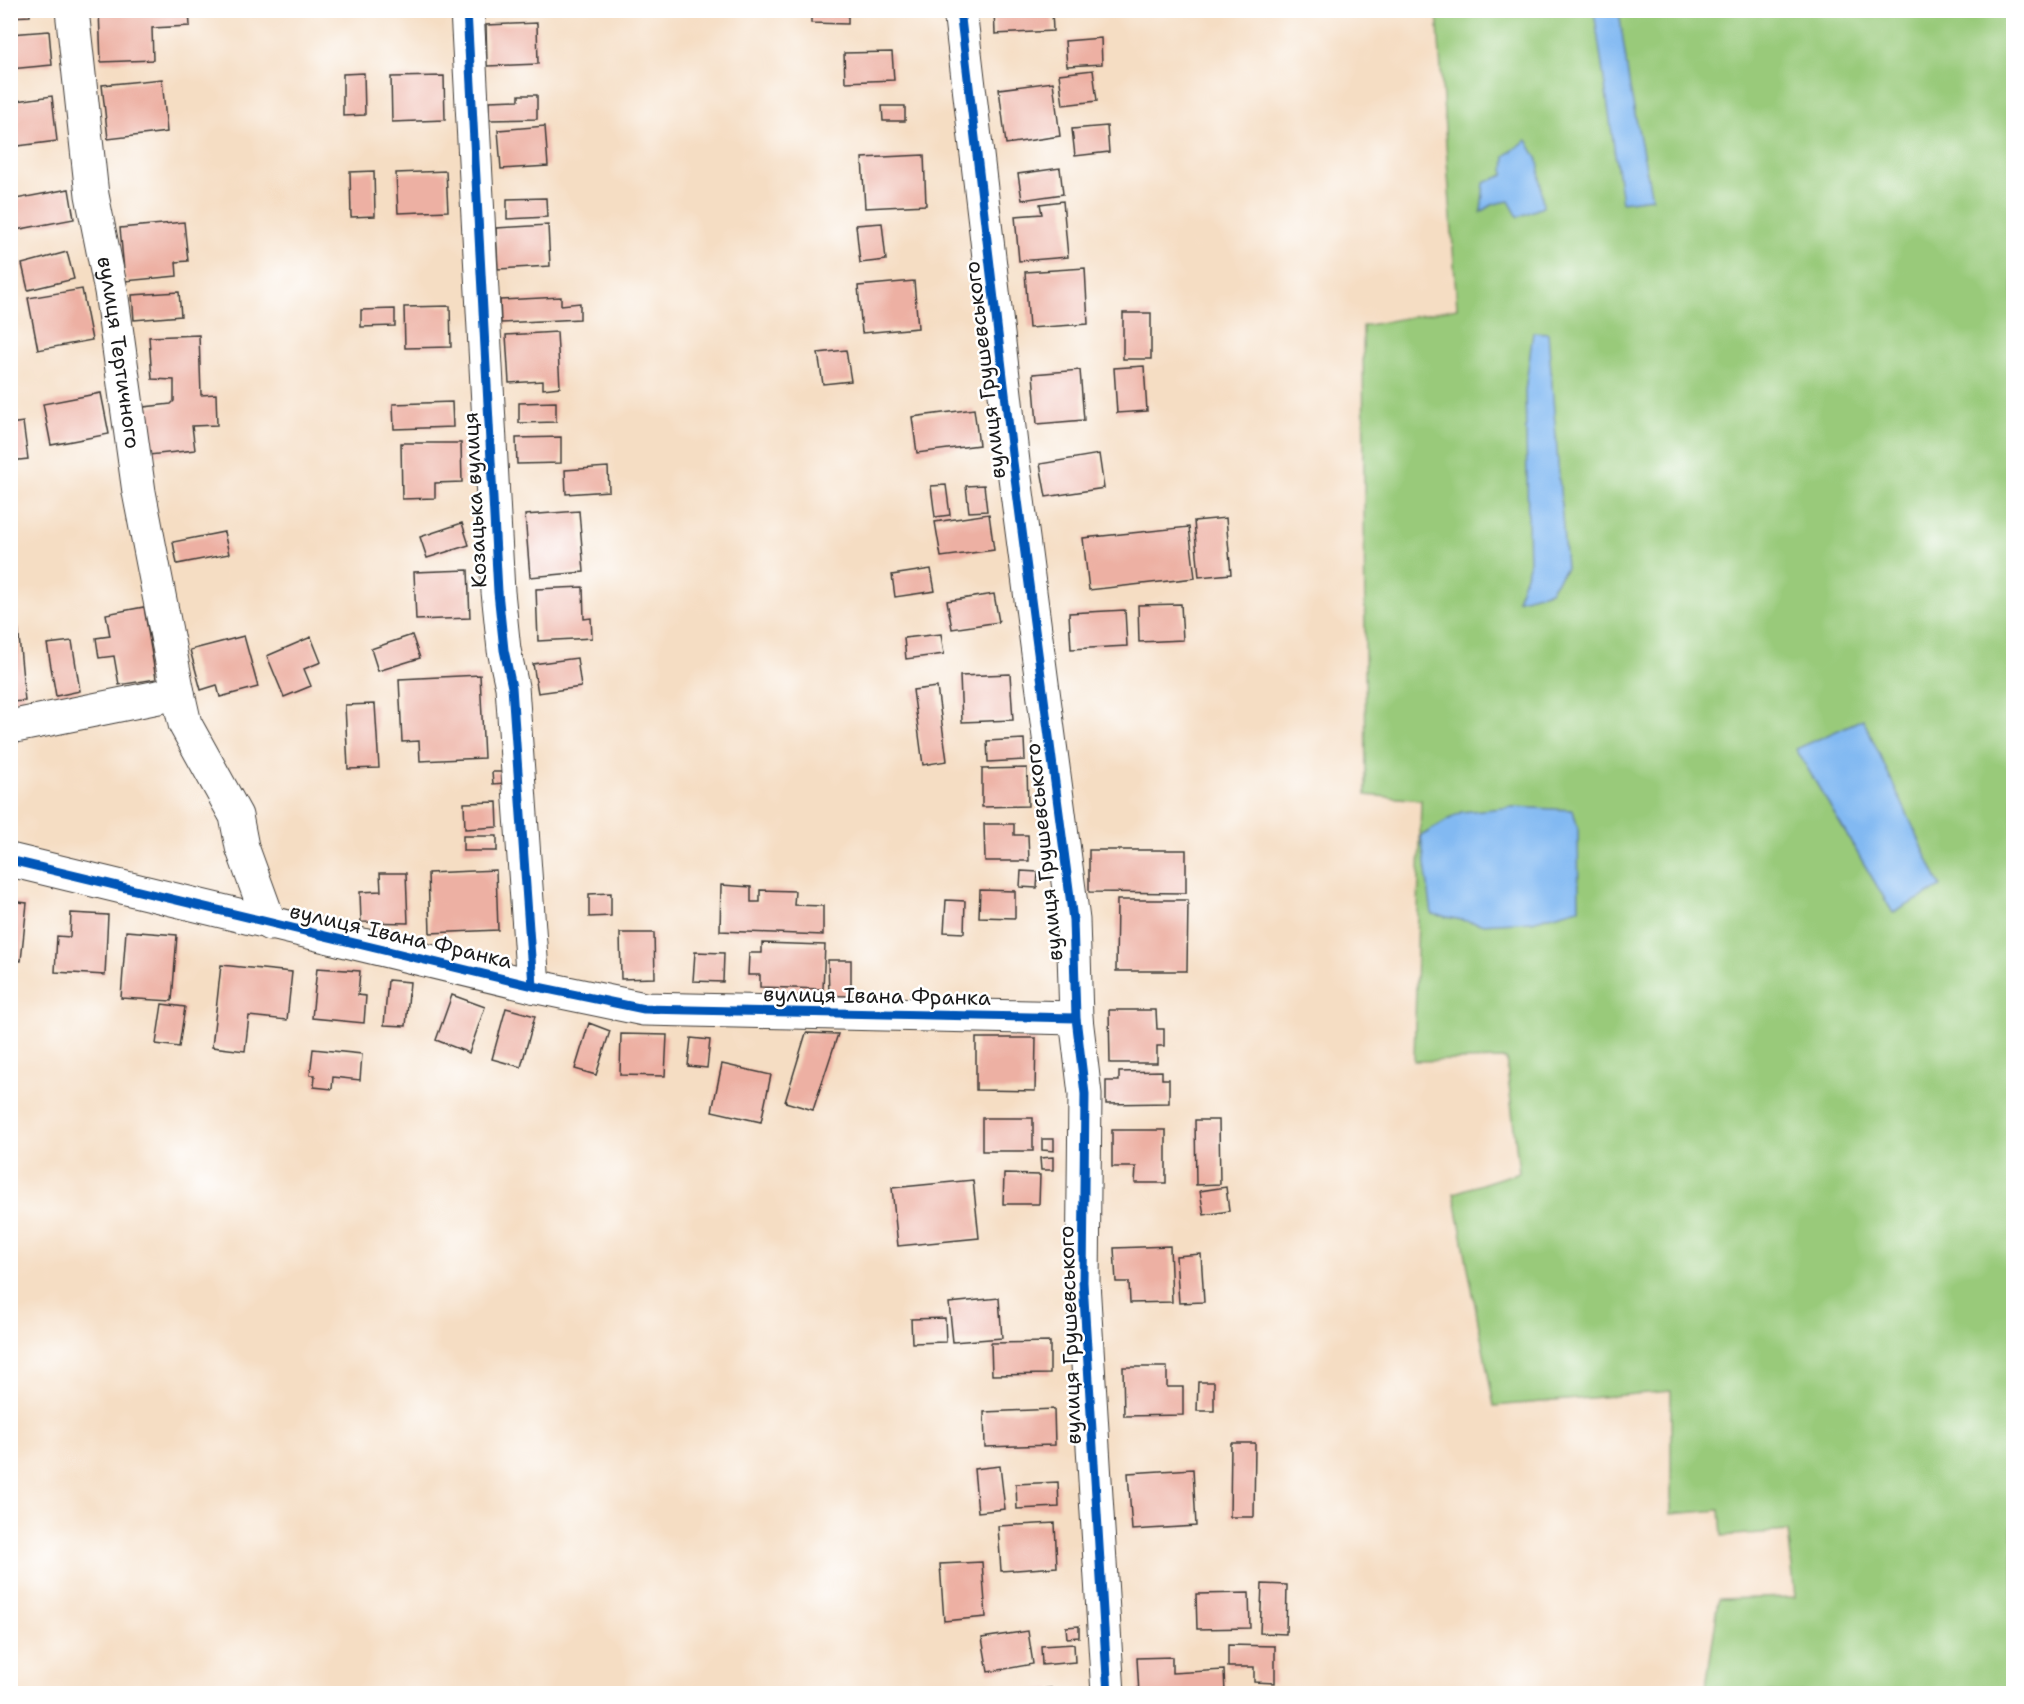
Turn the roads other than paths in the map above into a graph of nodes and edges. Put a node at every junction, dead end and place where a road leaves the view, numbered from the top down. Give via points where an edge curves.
1 (72, 10) edge
2 (467, 10) edge
3 (960, 10) edge
4 (178, 693) junction
5 (10, 727) edge
6 (10, 860) edge
7 (270, 924) junction
8 (533, 986) junction
9 (1076, 1018) junction
10 (1108, 1694) edge

1 - 4 street, вулиця Тертичного via 92,195 112,302 139,492
2 - 8 street, Козацька вулиця via 498,592 512,687
3 - 9 street, вулиця Грушевського via 1013,462 1072,909
4 - 5 street
4 - 7 street, вулиця Івана Франка via 185,724 236,816 242,847
6 - 7 street, вулиця Івана Франка
7 - 8 street, вулиця Івана Франка
8 - 9 street, вулиця Івана Франка via 644,1009
9 - 10 street, вулиця Грушевського via 1085,1094 1083,1282

